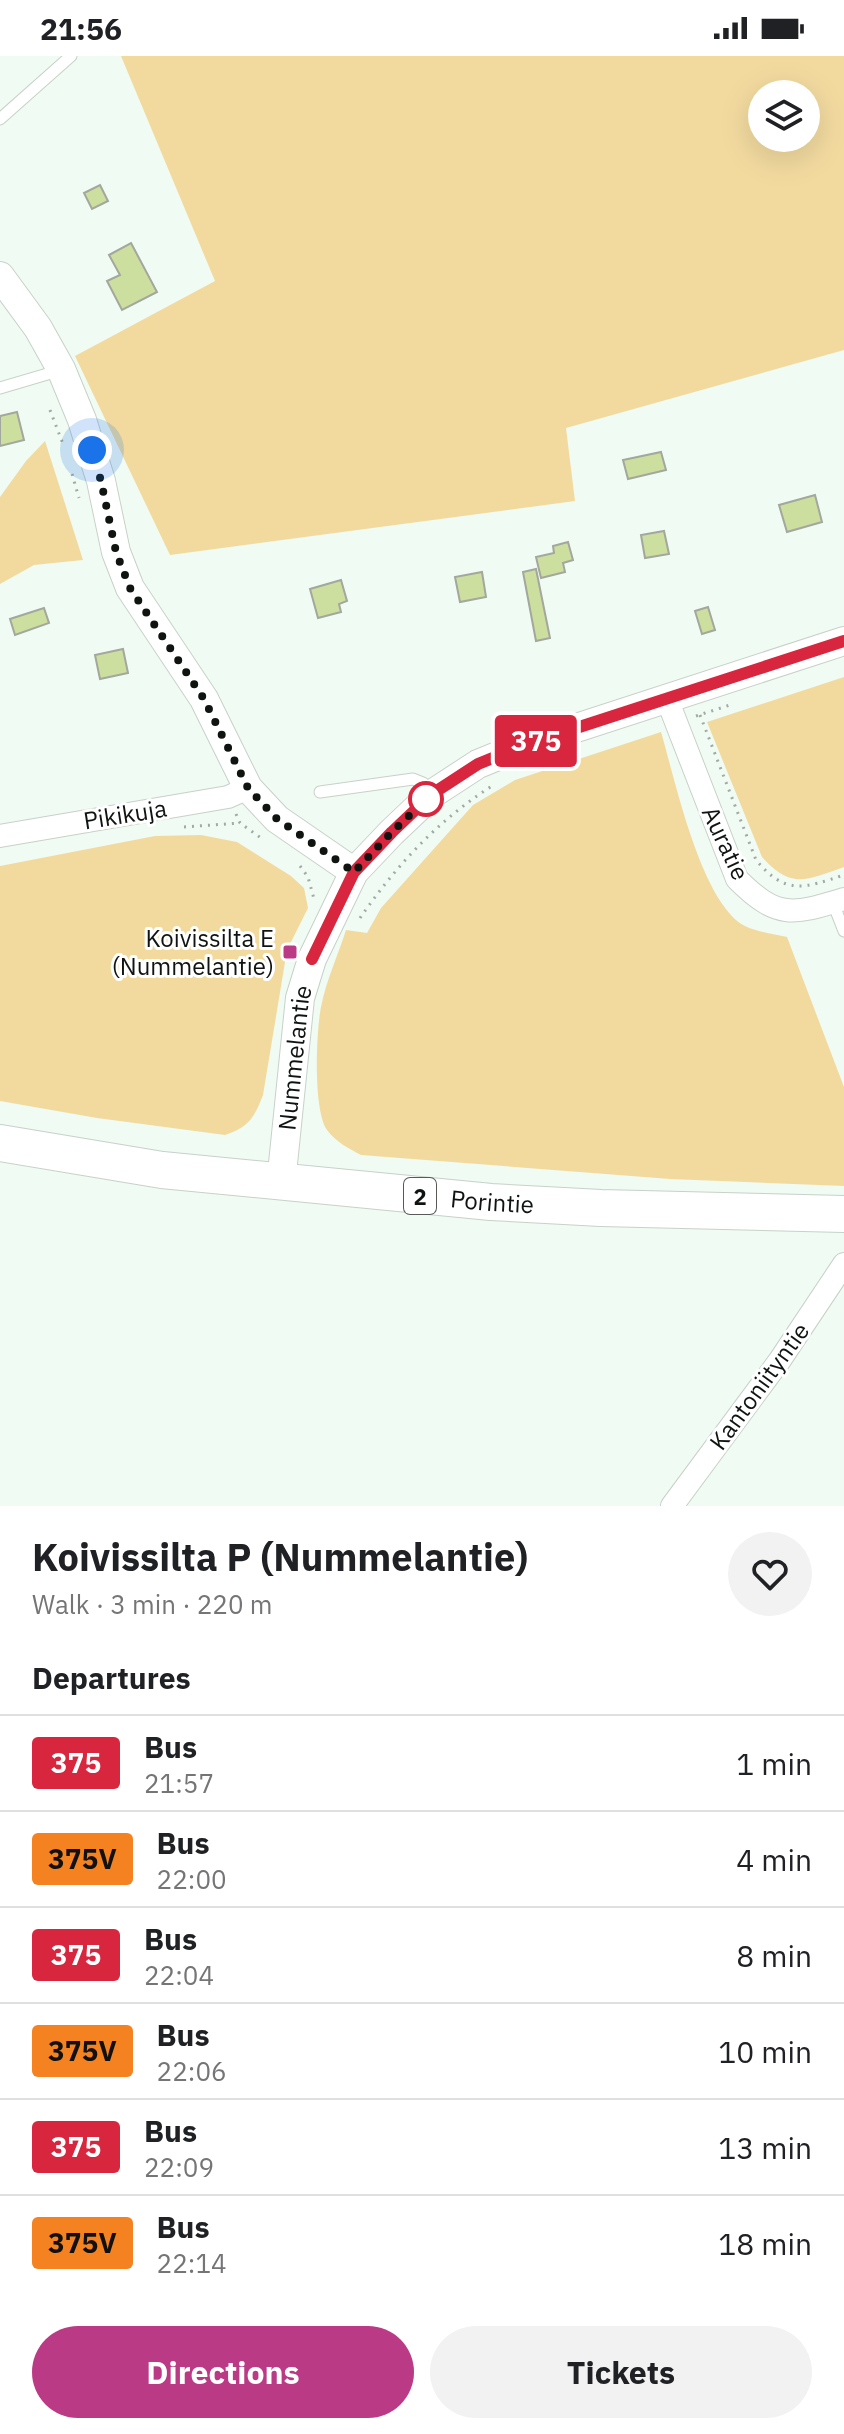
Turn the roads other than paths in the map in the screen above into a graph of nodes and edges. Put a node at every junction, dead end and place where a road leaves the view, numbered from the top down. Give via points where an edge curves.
1 (71, 56) edge
2 (0, 119) edge
3 (0, 276) edge
4 (61, 369) junction
5 (0, 388) edge
6 (844, 641) edge
7 (671, 711) junction
8 (248, 788) junction
9 (320, 792) dead end
10 (432, 794) junction
11 (0, 836) edge
12 (354, 872) junction
13 (839, 901) edge
14 (844, 931) edge
15 (0, 1143) edge
16 (281, 1183) junction
17 (844, 1214) edge
18 (844, 1264) edge
19 (672, 1506) edge

1 - 2 lane
3 - 4 street
4 - 5 lane
4 - 8 street via 82,420 130,588 204,699
6 - 7 street, Nummelantie
7 - 10 street, Nummelantie via 527,744 478,764
7 - 13 street, Auratie via 737,879 758,900 781,910
8 - 11 street, Pikikuja via 228,797
8 - 12 street via 277,819
9 - 10 lane via 413,779
10 - 12 street, Nummelantie
12 - 16 street, Nummelantie via 312,959 300,998
13 - 14 lane
15 - 16 highway, Porintie / 2
16 - 17 highway, Porintie / 2 via 522,1204
18 - 19 street, Kantoniityntie

